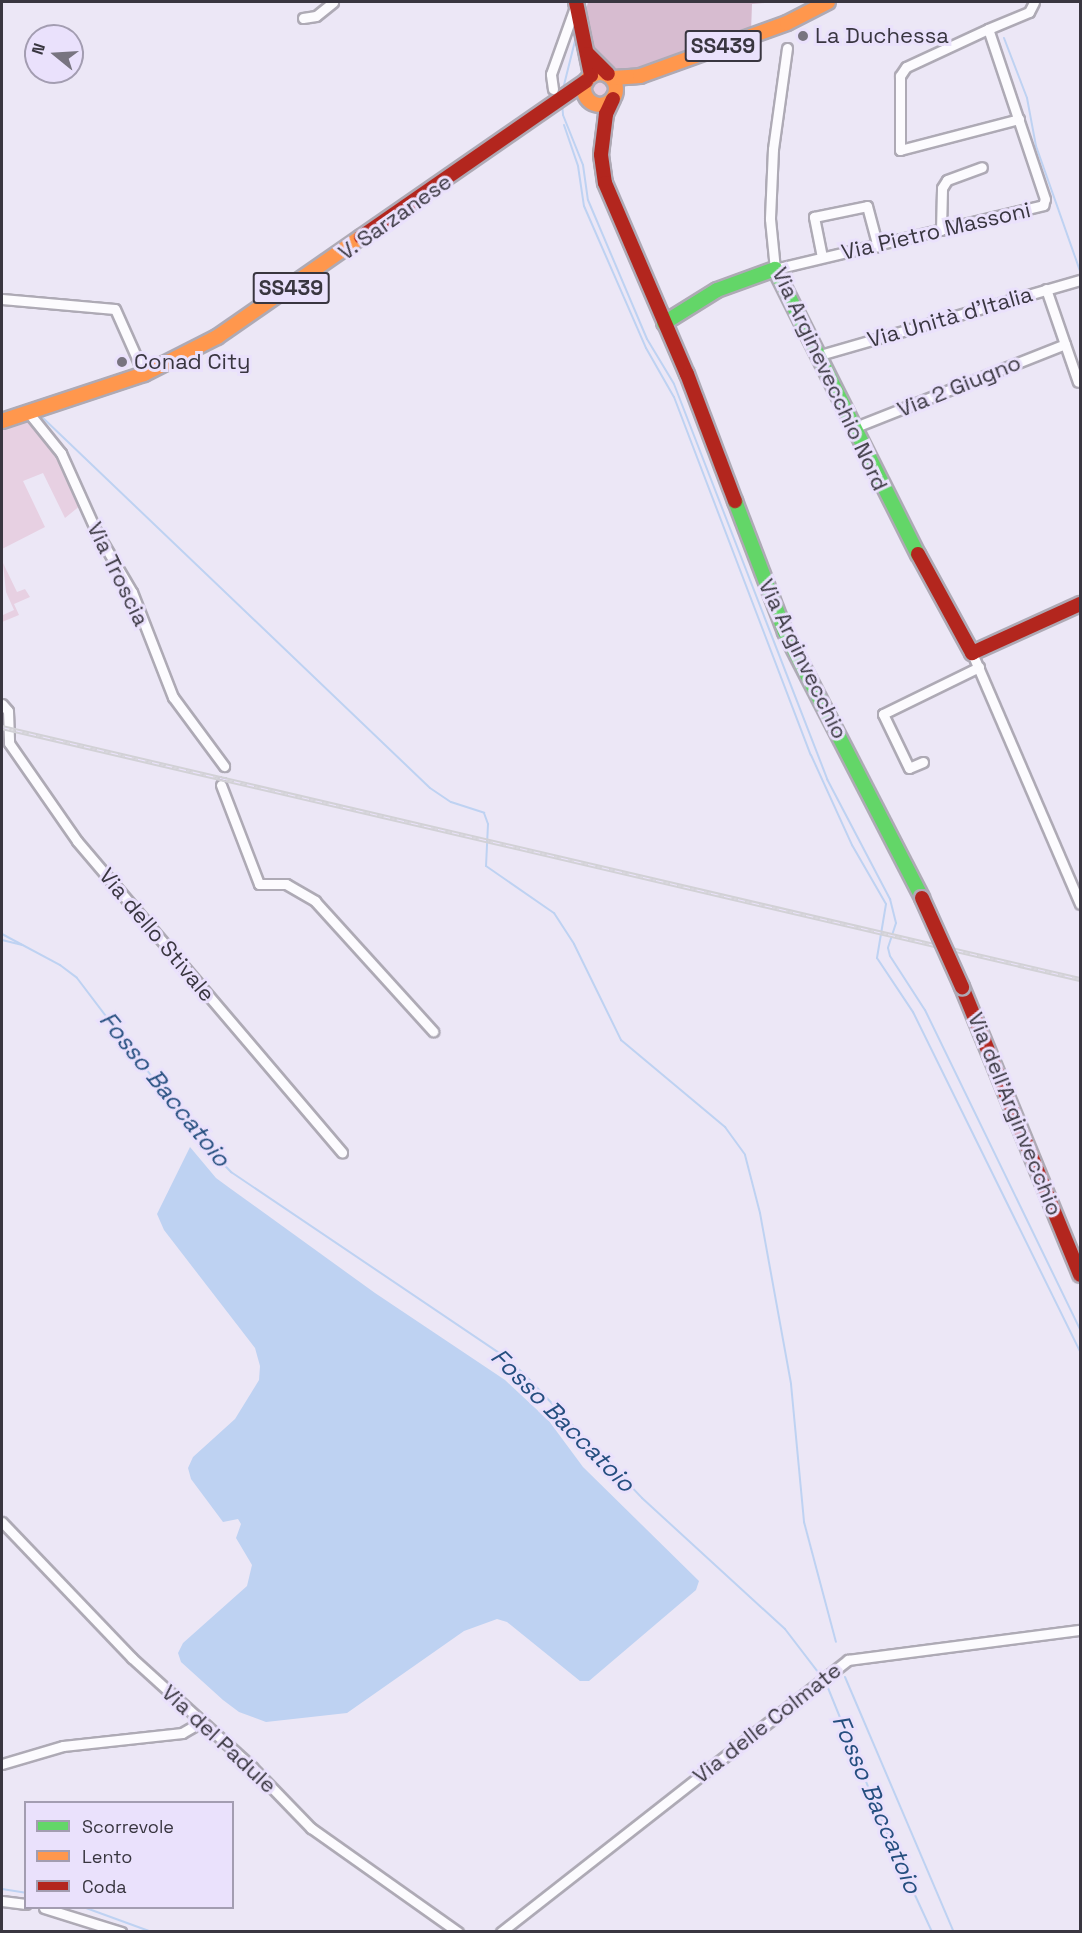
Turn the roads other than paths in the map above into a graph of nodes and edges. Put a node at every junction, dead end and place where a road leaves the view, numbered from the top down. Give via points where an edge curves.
1 (333, 2) edge
2 (828, 2) edge
3 (1034, 2) edge
4 (807, 8) edge
5 (576, 9) edge
6 (303, 18) dead end
7 (988, 29) junction
8 (787, 48) dead end
9 (587, 53) junction
10 (589, 78) junction
11 (613, 85) junction
12 (553, 89) dead end
13 (560, 102) junction
14 (593, 102) junction
15 (1019, 119) junction
16 (603, 129) junction
17 (982, 167) dead end
18 (941, 230) junction
19 (878, 247) junction
20 (822, 257) junction
21 (775, 269) junction
22 (1078, 281) edge
23 (1046, 289) junction
24 (2, 298) edge
25 (664, 323) junction
26 (1065, 344) junction
27 (820, 356) junction
28 (144, 374) junction
29 (1078, 382) dead end
30 (28, 412) junction
31 (2, 421) edge
32 (853, 428) junction
33 (1080, 604) edge
34 (972, 653) junction
35 (979, 668) junction
36 (2, 704) edge
37 (923, 762) dead end
38 (224, 766) dead end
39 (221, 785) tunnel mouth
40 (1080, 904) edge
41 (962, 987) joint
42 (433, 1030) dead end
43 (342, 1152) dead end
44 (1080, 1275) edge
45 (2, 1522) edge
46 (1080, 1630) edge
47 (201, 1722) junction
48 (2, 1764) edge
49 (2, 1901) edge
50 (24, 1904) edge
51 (47, 1909) edge
52 (121, 1932) edge
53 (458, 1932) edge
54 (501, 1932) edge

1 - 6 street via 316,16
2 - 4 main road, SS439
3 - 7 street via 1029,12
4 - 11 main road, SS439
5 - 9 main road
5 - 12 street via 551,74
7 - 15 street, Via Pietro Massoni
7 - 15 street via 906,68 900,75 900,150
8 - 21 street, Via Arginevecchio Nord via 773,149 770,219
9 - 10 main road
9 - 11 main road
10 - 11 main road, SS439
10 - 13 main road, SS439
10 - 14 main road via 584,91
11 - 14 main road, SS439
11 - 16 main road
13 - 14 main road, SS439
13 - 28 main road, V. Sarzanese / SS439 via 227,331
14 - 16 main road
15 - 18 street, Via Pietro Massoni via 1045,199 1043,205
16 - 25 main road, Via Arginvecchio via 605,183
17 - 18 street via 948,180 942,188
18 - 19 street, Via Pietro Massoni
19 - 20 street, Via Pietro Massoni
19 - 20 street via 867,206 814,217
20 - 21 street, Via Pietro Massoni
21 - 25 main road via 717,290
21 - 27 main road, Via Arginevecchio Nord
22 - 23 street, Via Unità d'Italia
23 - 26 street
23 - 27 street, Via Unità d'Italia
24 - 28 street via 115,309
25 - 41 main road, Via Arginvecchio, bridge via 786,632 922,898
26 - 29 street
26 - 32 street, Via 2 Giugno
27 - 32 main road, Via Arginevecchio Nord
28 - 30 main road, V. Sarzanese / SS439
30 - 31 main road, V. Sarzanese / SS439
30 - 38 street, Via Troscia via 61,453 96,531 135,600 173,698
32 - 34 main road, Via Arginevecchio Nord
33 - 34 main road
34 - 35 street
35 - 37 street via 884,714 909,768
35 - 40 street
36 - 43 street, Via dello Stivale via 8,711 9,743 77,842
39 - 42 street via 259,884 286,884 315,901
41 - 44 main road, Via dell'Arginvecchio
45 - 47 street, Via del Padule via 132,1658
46 - 54 street, Via delle Colmate via 853,1659
47 - 48 street via 182,1733 63,1746
47 - 53 street, Via del Padule via 311,1828
49 - 50 street
51 - 52 street

